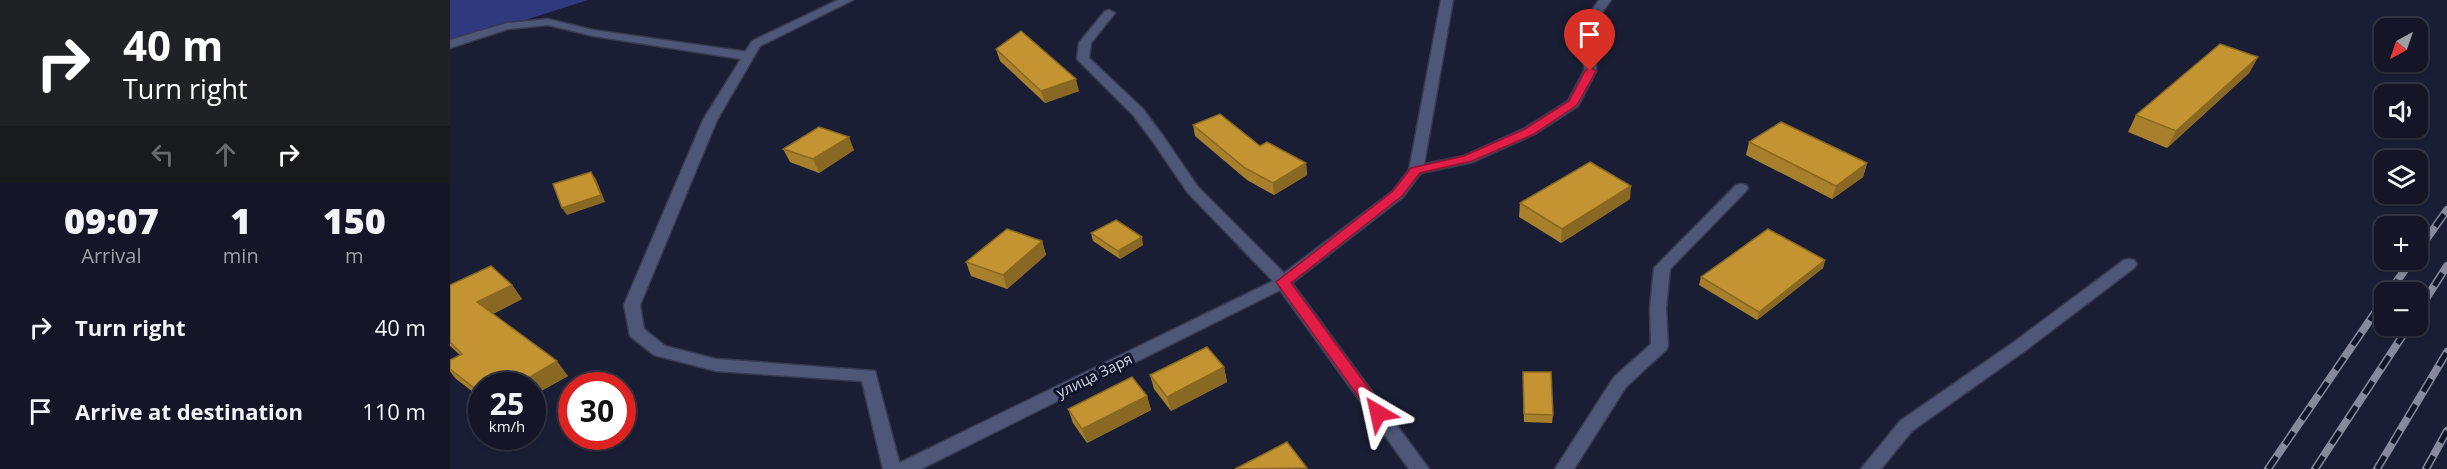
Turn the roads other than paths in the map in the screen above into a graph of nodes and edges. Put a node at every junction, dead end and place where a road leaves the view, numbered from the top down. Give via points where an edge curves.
1 (848, 0) edge
2 (1447, 0) edge
3 (1605, 0) edge
4 (1109, 13) dead end
5 (450, 44) edge
6 (748, 56) junction
7 (1416, 170) junction
8 (1740, 188) dead end
9 (2129, 264) dead end
10 (1283, 282) junction
11 (892, 469) edge
12 (904, 469) edge
13 (1420, 469) edge
14 (1564, 469) edge
15 (1870, 469) edge

1 - 6 street via 756,44
2 - 7 street
3 - 7 street via 1590,21 1590,71 1573,103 1530,132 1468,159
4 - 10 street via 1085,43 1083,59 1138,112 1193,190
5 - 6 street via 507,26 548,22 593,33
6 - 11 street via 710,120 632,305 636,332 660,351 716,365 869,375
7 - 10 street, улица Заря via 1398,194
8 - 14 street via 1662,268 1660,346 1620,382
9 - 15 street via 1906,426
10 - 12 street, улица Заря
10 - 13 street

